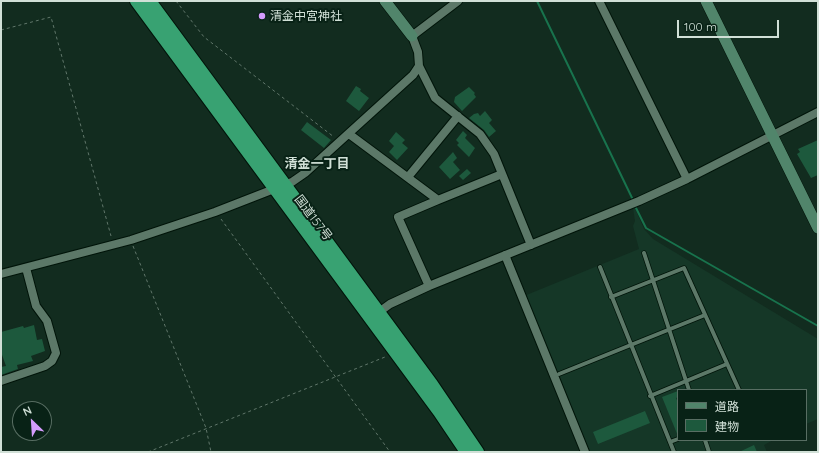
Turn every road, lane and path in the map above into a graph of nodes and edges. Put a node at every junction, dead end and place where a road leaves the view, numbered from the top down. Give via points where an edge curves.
1 (136, 1) edge
2 (150, 1) edge
3 (176, 1) edge
4 (385, 1) edge
5 (458, 1) edge
6 (599, 1) edge
7 (706, 1) edge
8 (1, 30) edge
9 (412, 36) junction
10 (419, 66) junction
11 (818, 112) edge
12 (458, 116) junction
13 (349, 134) junction
14 (771, 135) junction
15 (340, 142) junction
16 (502, 174) junction
17 (408, 177) junction
18 (687, 179) junction
19 (280, 187) junction
20 (438, 200) junction
21 (215, 212) junction
22 (818, 228) edge
23 (131, 240) junction
24 (531, 244) junction
25 (113, 245) junction
26 (644, 253) dead end
27 (505, 256) junction
28 (26, 268) junction
29 (600, 268) dead end
30 (1, 274) edge
31 (653, 281) junction
32 (429, 286) junction
33 (611, 297) junction
34 (379, 312) junction
35 (705, 315) junction
36 (670, 330) junction
37 (630, 346) junction
38 (395, 353) junction
39 (727, 364) junction
40 (559, 374) dead end
41 (336, 377) junction
42 (1, 381) edge
43 (686, 381) junction
44 (689, 389) edge
45 (739, 389) edge
46 (650, 396) junction
47 (206, 428) junction
48 (677, 438) edge
49 (705, 441) edge
50 (670, 442) junction
51 (148, 452) edge
52 (212, 452) edge
53 (390, 452) edge
54 (466, 452) edge
55 (478, 452) edge
56 (584, 452) edge
57 (674, 452) edge
58 (709, 452) edge

1 - 19 highway, 国道157号
2 - 19 highway, 国道157号
3 - 15 path via 204,37
4 - 9 street
5 - 9 street
6 - 18 street
7 - 14 street
8 - 25 path via 51,17
9 - 10 street via 418,52
10 - 12 street via 435,98
10 - 13 street via 400,88
11 - 14 street
12 - 16 street via 480,134 494,154
12 - 17 street
13 - 15 street
13 - 17 street
14 - 18 street
14 - 22 street
15 - 19 street via 305,173
16 - 20 street
16 - 24 street
17 - 20 street
18 - 24 street via 630,205
19 - 21 street
19 - 34 highway, 国道157号
19 - 38 highway, 国道157号
20 - 32 street via 398,217
21 - 23 street
21 - 41 path
23 - 25 street
23 - 47 path
24 - 27 street
25 - 28 street
26 - 31 lane
27 - 32 street
27 - 56 street
28 - 30 street
28 - 42 street via 36,306 46,321 56,353 52,361 45,366
29 - 33 lane
31 - 33 lane
31 - 35 lane via 684,268
31 - 36 lane
32 - 34 street via 390,304
33 - 37 lane
34 - 55 highway, 国道157号
35 - 36 lane
35 - 39 lane
36 - 37 lane
36 - 43 lane
37 - 40 lane
37 - 46 lane
38 - 41 path
38 - 54 highway, 国道157号
39 - 43 lane
39 - 45 lane
41 - 47 path
41 - 53 path
43 - 44 lane
43 - 46 lane
46 - 50 lane
47 - 51 path
47 - 52 path
48 - 50 lane
49 - 58 lane
50 - 57 lane

